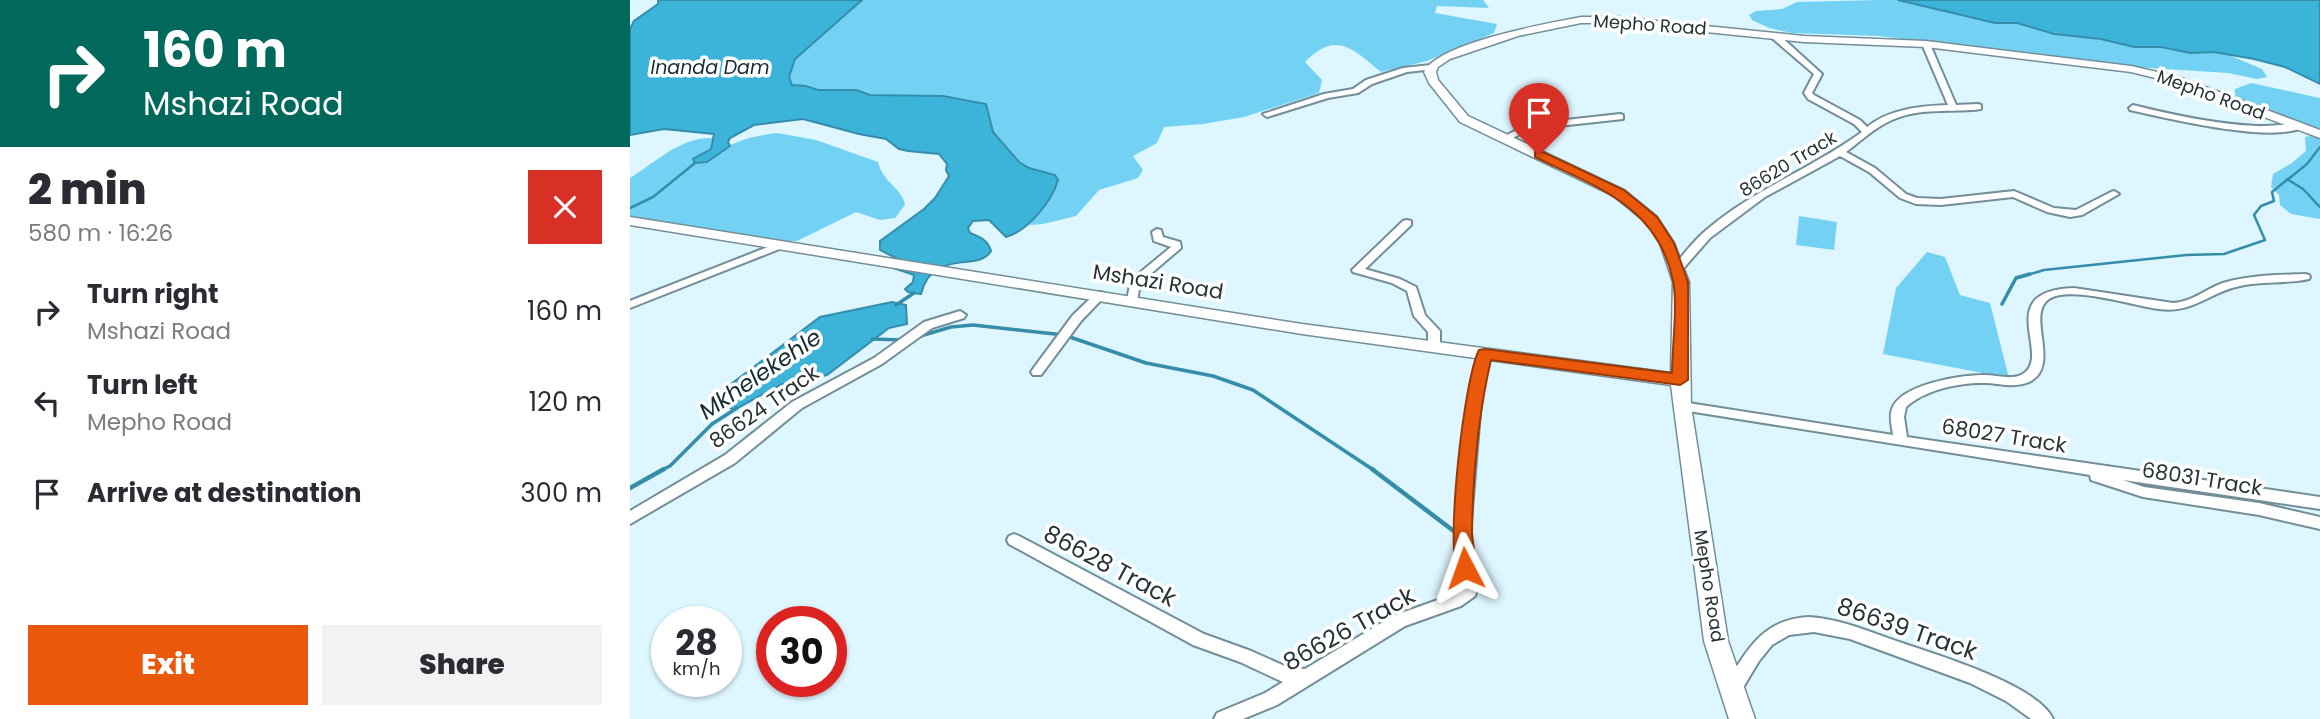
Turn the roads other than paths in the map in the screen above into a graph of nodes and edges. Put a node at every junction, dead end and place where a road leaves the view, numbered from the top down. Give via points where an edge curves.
1 (1775, 36) junction
2 (1926, 44) junction
3 (1431, 68) junction
4 (1978, 107) dead end
5 (1953, 108) junction
6 (2133, 108) dead end
7 (1268, 114) dead end
8 (1620, 117) dead end
9 (2298, 127) junction
10 (1867, 132) junction
11 (2320, 134) edge
12 (1503, 139) junction
13 (1840, 152) junction
14 (2113, 194) dead end
15 (630, 221) edge
16 (1407, 223) dead end
17 (1157, 232) dead end
18 (778, 246) junction
19 (1678, 268) junction
20 (2305, 278) dead end
21 (1100, 295) junction
22 (1133, 300) junction
23 (630, 305) edge
24 (961, 315) dead end
25 (1434, 347) junction
26 (1485, 354) junction
27 (1037, 372) dead end
28 (1680, 380) junction
29 (1682, 406) junction
30 (1901, 441) junction
31 (2080, 468) junction
32 (2320, 503) edge
33 (630, 518) edge
34 (2320, 523) edge
35 (1014, 540) dead end
36 (1186, 632) joint
37 (1304, 677) junction
38 (1731, 690) junction
39 (1223, 719) edge
40 (1742, 719) edge
41 (2044, 719) edge

1 - 2 street, Mepho Road
1 - 3 street, Mepho Road via 1581,20 1495,39 1446,57
1 - 10 street, 86620 Track via 1818,74 1808,93 1811,97
2 - 5 street
2 - 9 street, Mepho Road via 2152,73
3 - 7 street via 1406,70 1355,91
3 - 12 street, Mepho Road via 1433,81 1459,114
4 - 5 street
5 - 10 street via 1907,112 1874,124
6 - 9 street via 2202,124
8 - 12 street via 1529,127
9 - 11 street, Mepho Road
10 - 13 street, 86620 Track
12 - 19 street, Mepho Road via 1634,203 1652,220
13 - 14 street via 1916,201 2014,194 2070,214
13 - 19 street, 86620 Track via 1762,195 1706,236
15 - 18 street, Mshazi Road
16 - 25 street via 1357,270 1412,289 1420,316 1434,331
17 - 22 street via 1158,239 1176,244 1176,248 1135,282
18 - 21 street, Mshazi Road
18 - 23 street
19 - 28 street, Mepho Road
20 - 30 street via 2228,285 2188,307 2157,307 2091,294 2048,294 2041,298 2034,321 2037,367 2032,374 2019,380 1962,381 1909,397 1897,416
21 - 22 street, Mshazi Road
21 - 27 street
22 - 25 street, Mshazi Road
24 - 33 street, 86624 Track via 928,325 878,361 797,405 730,459
25 - 26 street, Mshazi Road
26 - 28 street, Mshazi Road
26 - 37 street, 86626 Track via 1476,388 1463,533 1469,591 1455,601 1399,621
28 - 29 street, Mepho Road
29 - 30 street, 68027 Track
29 - 38 street, Mepho Road via 1716,641
30 - 31 street, 68027 Track
31 - 32 street, 68027 Track
31 - 34 street, 68031 Track via 2143,492
35 - 36 street, 86628 Track
36 - 37 street via 1272,670
37 - 39 street, 86626 Track via 1271,699
38 - 40 street, Mepho Road
38 - 41 street, 86639 Track via 1760,646 1780,631 1801,624 1819,625 1966,673 2010,693

